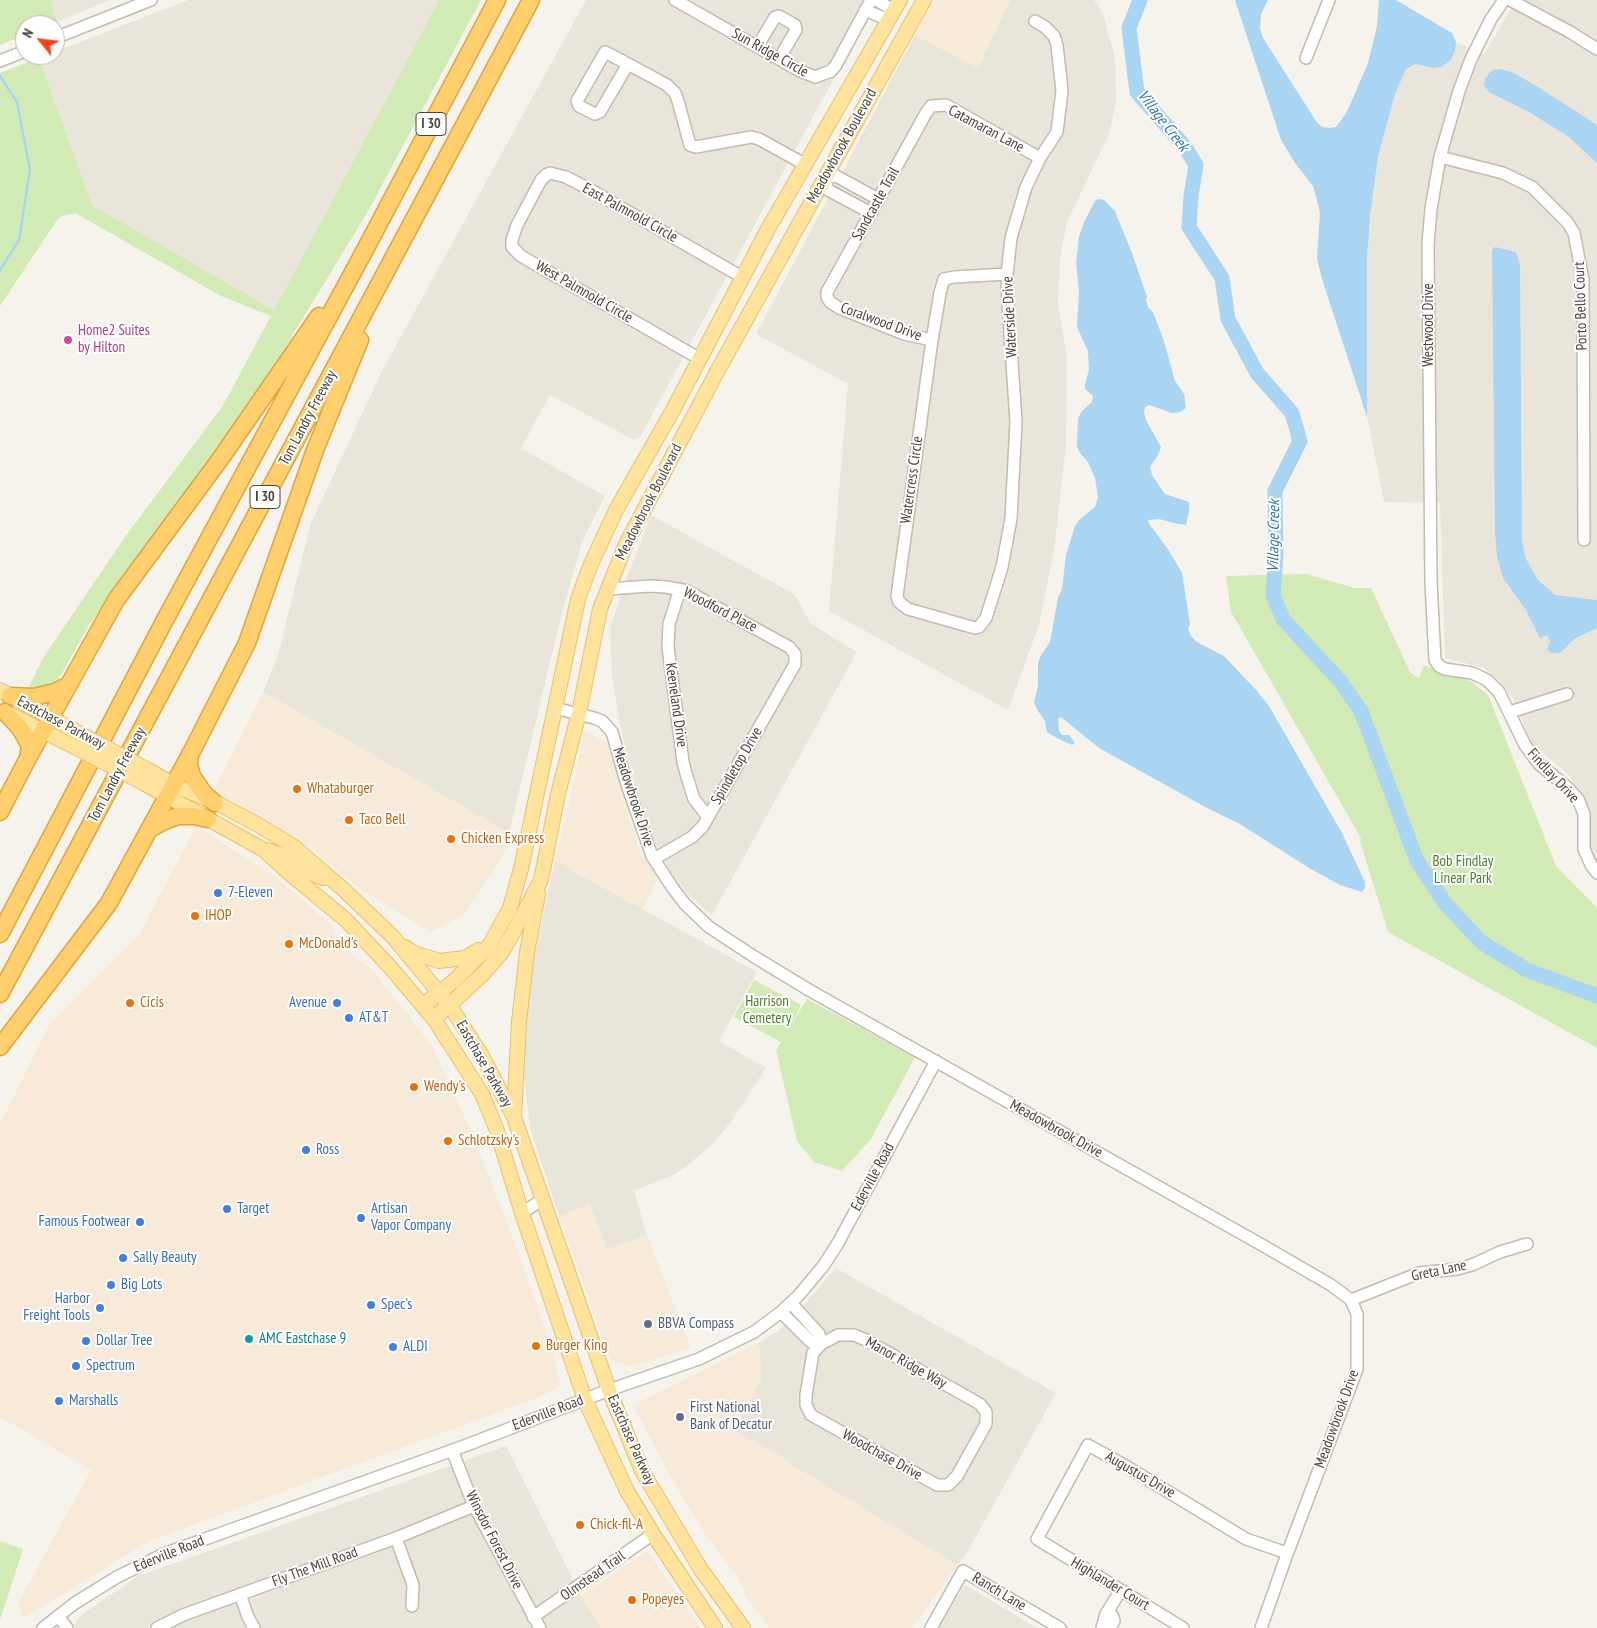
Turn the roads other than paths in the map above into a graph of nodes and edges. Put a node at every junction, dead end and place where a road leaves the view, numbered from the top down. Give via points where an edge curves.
1 (497, 0) edge
2 (531, 0) edge
3 (675, 0) edge
4 (876, 0) edge
5 (900, 0) edge
6 (924, 0) edge
7 (1329, 0) edge
8 (1504, 0) edge
9 (1510, 0) edge
10 (144, 1) edge
11 (868, 5) edge
12 (892, 15) junction
13 (1035, 21) dead end
14 (65, 34) edge
15 (757, 47) junction
16 (1597, 49) edge
17 (15, 54) edge
18 (1306, 58) dead end
19 (779, 60) junction
20 (0, 61) edge
21 (628, 64) junction
22 (931, 106) joint
23 (1440, 157) junction
24 (1040, 158) junction
25 (806, 165) junction
26 (824, 178) junction
27 (878, 199) junction
28 (528, 204) joint
29 (871, 213) junction
30 (366, 248) junction
31 (391, 264) junction
32 (1007, 274) junction
33 (742, 277) junction
34 (830, 302) joint
35 (932, 340) junction
36 (700, 359) junction
37 (719, 368) junction
38 (1584, 540) dead end
39 (584, 581) junction
40 (607, 588) junction
41 (680, 589) junction
42 (977, 628) joint
43 (795, 654) joint
44 (1437, 664) joint
45 (67, 686) junction
46 (1567, 694) dead end
47 (4, 702) edge
48 (555, 708) junction
49 (1510, 712) junction
50 (579, 713) junction
51 (47, 723) junction
52 (190, 754) junction
53 (28, 758) junction
54 (171, 791) junction
55 (215, 802) junction
56 (0, 812) edge
57 (708, 817) junction
58 (208, 819) junction
59 (150, 829) junction
60 (264, 850) junction
61 (302, 854) junction
62 (654, 859) junction
63 (289, 873) junction
64 (1597, 873) edge
65 (331, 879) junction
66 (541, 880) junction
67 (0, 934) edge
68 (393, 937) junction
69 (493, 940) junction
70 (438, 992) junction
71 (0, 994) edge
72 (423, 1005) junction
73 (450, 1006) junction
74 (434, 1019) junction
75 (0, 1047) edge
76 (936, 1061) junction
77 (514, 1117) junction
78 (543, 1199) junction
79 (522, 1213) junction
80 (1527, 1244) dead end
81 (1351, 1300) junction
82 (791, 1303) junction
83 (782, 1312) junction
84 (805, 1318) junction
85 (795, 1326) junction
86 (821, 1344) junction
87 (609, 1390) junction
88 (585, 1400) junction
89 (986, 1412) joint
90 (452, 1450) junction
91 (474, 1506) junction
92 (653, 1534) junction
93 (396, 1538) junction
94 (1036, 1539) joint
95 (1287, 1553) junction
96 (708, 1578) junction
97 (690, 1589) junction
98 (1121, 1590) junction
99 (240, 1594) junction
100 (412, 1606) dead end
101 (1109, 1610) junction
102 (58, 1616) junction
103 (533, 1617) junction
104 (43, 1628) edge
105 (66, 1628) edge
106 (157, 1628) edge
107 (254, 1628) edge
108 (540, 1628) edge
109 (716, 1628) edge
110 (743, 1628) edge
111 (930, 1628) edge
112 (1060, 1628) edge
113 (1102, 1628) edge
114 (1110, 1628) edge
115 (1183, 1628) edge
116 (1261, 1628) edge

1 - 30 highway, Tom Landry Freeway / I 30
2 - 31 highway, Tom Landry Freeway / I 30
3 - 15 street, Sun Ridge Circle
4 - 12 street via 890,8
5 - 12 main road, Meadowbrook Boulevard
6 - 26 main road, Meadowbrook Boulevard
7 - 18 street
8 - 23 street, Westwood Drive via 1471,59
9 - 16 street
10 - 14 street
11 - 12 street, Sun Ridge Circle via 884,18
11 - 19 street, Sun Ridge Circle via 830,72 815,77
12 - 25 main road, Meadowbrook Boulevard
13 - 24 street, Waterside Drive via 1054,36 1062,92 1057,132
15 - 19 street, Sun Ridge Circle
15 - 19 street via 775,17 795,25 796,30
17 - 20 street
21 - 21 street via 605,52 577,101 579,106 595,114 600,112
21 - 25 street via 675,93 690,145 696,147 752,137
22 - 24 street, Catamaran Lane via 946,105
22 - 27 street, Sandcastle Trail
23 - 38 street, Porto Bello Court via 1503,172 1532,187 1574,233 1583,280
23 - 44 street, Westwood Drive via 1428,244 1431,583
24 - 32 street, Waterside Drive via 1026,187 1011,238
25 - 26 main road
25 - 33 main road, Meadowbrook Boulevard
26 - 27 street via 836,176
26 - 29 street via 828,190
26 - 37 main road, Meadowbrook Boulevard
27 - 29 street, Sandcastle Trail
28 - 33 street, East Palmnold Circle via 546,175 566,177
28 - 36 street, West Palmnold Circle via 512,240 515,251
29 - 34 street, Sandcastle Trail via 827,292
30 - 45 highway via 221,458 116,600
30 - 67 highway, Tom Landry Freeway / I 30
31 - 52 highway via 315,450 247,643
31 - 71 highway, Tom Landry Freeway / I 30
32 - 35 street, Watercress Circle via 944,279
32 - 42 street, Waterside Drive via 1016,422 1011,519 1002,567 986,618
33 - 36 main road, Meadowbrook Boulevard
34 - 35 street, Coralwood Drive via 904,334
35 - 42 street, Watercress Circle via 897,596 908,609
36 - 37 main road
36 - 39 main road, Meadowbrook Boulevard via 616,510
37 - 40 main road, Meadowbrook Boulevard via 626,544
39 - 40 main road
39 - 48 main road, Meadowbrook Boulevard
40 - 41 street, Woodford Place via 650,586
40 - 50 main road, Meadowbrook Boulevard
41 - 43 street, Woodford Place via 694,593 789,647
41 - 57 street, Keeneland Drive via 669,624 668,647 685,769 694,798
43 - 57 street, Spindletop Drive via 795,664
44 - 49 street, Findlay Drive via 1487,680 1499,692
45 - 47 highway via 55,692
45 - 51 highway
46 - 49 street
47 - 51 main road, Eastchase Parkway
47 - 53 highway via 30,746
48 - 50 street, Meadowbrook Drive
48 - 69 main road, Meadowbrook Boulevard via 521,869 510,908
49 - 64 street, Findlay Drive via 1525,746 1578,800 1584,814 1584,849
50 - 62 street, Meadowbrook Drive via 602,721 612,732
50 - 66 main road, Meadowbrook Boulevard via 558,794
51 - 53 highway
51 - 54 main road, Eastchase Parkway, bridge
52 - 54 highway
52 - 55 highway via 192,776
53 - 56 highway
54 - 55 main road, Eastchase Parkway
54 - 58 main road, Eastchase Parkway
54 - 59 highway
55 - 61 main road, Eastchase Parkway via 268,830
57 - 62 street, Spindletop Drive via 692,837
58 - 59 highway via 178,816
58 - 60 main road, Eastchase Parkway
59 - 75 highway via 109,903
60 - 61 main road via 293,859
60 - 63 main road, Eastchase Parkway
61 - 65 main road, Eastchase Parkway
62 - 76 street, Meadowbrook Drive via 672,888 709,927 809,990
63 - 65 main road via 298,868 320,878
63 - 72 main road, Eastchase Parkway via 346,920
65 - 68 main road, Eastchase Parkway
66 - 73 main road, Meadowbrook Boulevard via 502,952
66 - 77 main road via 527,952 519,1022
68 - 69 main road via 414,953 439,961 465,958
68 - 70 main road, Eastchase Parkway
69 - 70 main road, Meadowbrook Boulevard via 455,980
70 - 72 main road, Meadowbrook Boulevard
70 - 73 main road, Eastchase Parkway
72 - 74 main road, Eastchase Parkway
73 - 74 main road, Meadowbrook Boulevard
73 - 77 main road, Eastchase Parkway via 481,1054
74 - 79 main road, Eastchase Parkway via 482,1094
76 - 81 street, Meadowbrook Drive via 1308,1271
76 - 82 street, Ederville Road via 838,1243 812,1281
77 - 78 main road, Eastchase Parkway
78 - 79 street
78 - 87 main road, Eastchase Parkway
79 - 88 main road, Eastchase Parkway
80 - 81 street, Greta Lane via 1472,1265 1419,1273
81 - 95 street, Meadowbrook Drive via 1357,1314 1356,1369
82 - 83 street, Ederville Road
82 - 84 street
83 - 85 street
83 - 87 street, Ederville Road via 754,1332 699,1359
84 - 85 street
84 - 86 street via 819,1334
85 - 86 street via 810,1342
86 - 89 street, Manor Ridge Way via 838,1334 854,1335 980,1404
86 - 89 street, Woodchase Drive via 813,1353 806,1395 811,1415 937,1485 948,1484 957,1476 986,1424
87 - 88 street, Ederville Road
87 - 96 main road, Eastchase Parkway via 642,1471
88 - 90 street, Ederville Road
88 - 92 main road, Eastchase Parkway via 628,1492
90 - 91 street, Winsdor Forest Drive
90 - 102 street, Ederville Road via 166,1553 117,1577
91 - 93 street, Fly The Mill Road
91 - 103 street, Winsdor Forest Drive
92 - 97 main road, Eastchase Parkway
92 - 103 street, Olmstead Trail
93 - 99 street, Fly The Mill Road
93 - 100 street via 414,1585
94 - 95 street, Augustus Drive via 1088,1445 1246,1539
94 - 98 street, Highlander Court
95 - 116 street, Meadowbrook Drive
96 - 97 main road
96 - 110 main road, Eastchase Parkway
97 - 109 main road, Eastchase Parkway
98 - 101 street
98 - 115 street, Highlander Court
99 - 106 street, Fly The Mill Road
99 - 107 street
101 - 113 street
101 - 114 street via 1114,1620
102 - 104 street, Ederville Road
102 - 105 street
103 - 108 street, Winsdor Forest Drive
111 - 112 street, Ranch Lane via 963,1571

